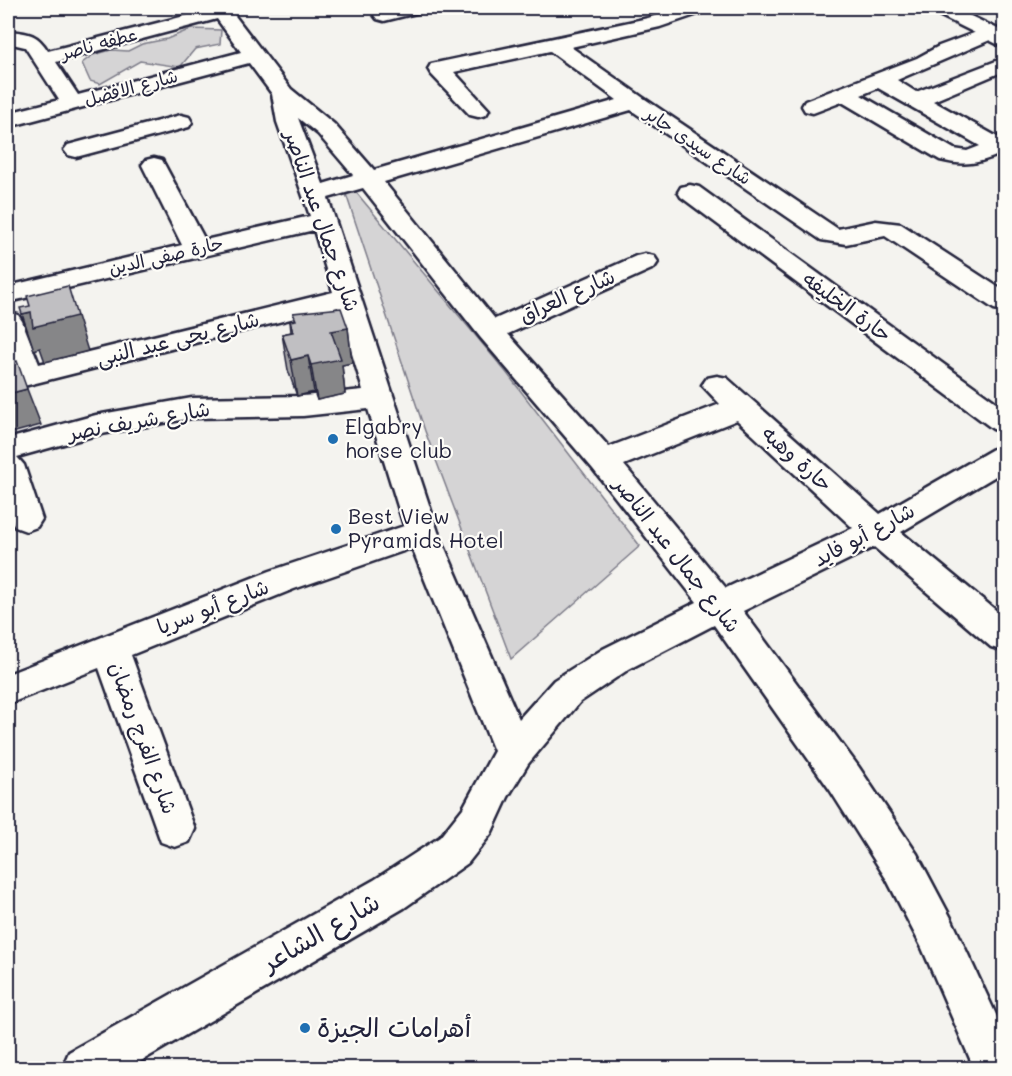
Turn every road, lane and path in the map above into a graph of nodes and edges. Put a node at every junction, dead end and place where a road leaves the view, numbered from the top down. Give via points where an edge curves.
1 (413, 8) edge
2 (697, 8) edge
3 (940, 8) edge
4 (222, 12) joint
5 (384, 15) dead end
6 (8, 37) edge
7 (997, 37) edge
8 (555, 45) junction
9 (253, 55) junction
10 (45, 58) junction
11 (1005, 64) edge
12 (880, 80) junction
13 (283, 94) junction
14 (844, 94) junction
15 (915, 100) junction
16 (634, 102) junction
17 (66, 105) junction
18 (813, 106) dead end
19 (478, 110) dead end
20 (8, 120) edge
21 (181, 122) dead end
22 (1001, 146) edge
23 (154, 165) dead end
24 (370, 180) junction
25 (690, 192) dead end
26 (319, 207) junction
27 (197, 249) junction
28 (645, 262) dead end
29 (8, 294) edge
30 (348, 296) junction
31 (1005, 303) edge
32 (8, 327) edge
33 (490, 331) junction
34 (18, 379) edge
35 (717, 385) dead end
36 (379, 398) junction
37 (740, 407) junction
38 (1005, 422) edge
39 (8, 449) edge
40 (1005, 457) edge
41 (604, 461) junction
42 (8, 465) edge
43 (26, 519) dead end
44 (877, 531) junction
45 (422, 532) junction
46 (721, 607) junction
47 (1005, 637) edge
48 (110, 647) junction
49 (8, 689) edge
50 (514, 752) junction
51 (175, 829) dead end
52 (85, 1068) edge
53 (997, 1068) edge

1 - 5 street
2 - 8 street
3 - 7 street
4 - 9 street, شارع جمال عبد الناصر
4 - 10 street, عطفه ناصر
6 - 10 street via 29,40
7 - 12 street
8 - 16 street, شارع سيدى جابر
8 - 19 street via 439,69
9 - 13 street, شارع جمال عبد الناصر
9 - 17 street, شارع الافضل
10 - 17 street
11 - 15 street
12 - 14 street
12 - 15 street
13 - 24 street, شارع جمال عبد الناصر via 326,129
13 - 26 street, شارع جمال عبد الناصر via 288,122
14 - 18 street
14 - 22 street via 948,155 969,158
15 - 22 street
16 - 24 street, حارة صفى الدين
16 - 31 street, شارع سيدى جابر via 830,236 846,237 880,227 892,229
17 - 20 street, شارع الافضل
17 - 21 street via 79,158
23 - 27 street
24 - 26 street, حارة صفى الدين
24 - 33 street, شارع جمال عبد الناصر
25 - 38 street, حارة الخليفه
26 - 27 street, حارة صفى الدين
26 - 30 street, شارع جمال عبد الناصر
27 - 29 street, حارة صفى الدين
28 - 33 street, شارع العراق
30 - 34 street, شارع يحى عبد النبى
30 - 36 street, شارع جمال عبد الناصر
32 - 34 street
33 - 41 street, شارع جمال عبد الناصر
35 - 37 street, حارة وهبه
36 - 39 street, شارع شريف نصر via 303,406 192,408 96,425
36 - 45 street, شارع جمال عبد الناصر
37 - 41 street
37 - 44 street, حارة وهبه
40 - 44 street, شارع أبو فايد
41 - 46 street, شارع جمال عبد الناصر
42 - 43 street
44 - 46 street, شارع أبو فايد
44 - 47 street, حارة وهبه
45 - 48 street, شارع أبو سريا via 282,580
45 - 50 street, شارع جمال عبد الناصر
46 - 50 street, شارع أبو فايد via 616,659 567,691
46 - 53 street, شارع جمال عبد الناصر via 844,778 902,867 937,934
48 - 49 street, شارع أبو سريا
48 - 51 street, شارع الفرج رمضان
50 - 52 street, شارع الشاعر via 477,821 454,850 388,894

